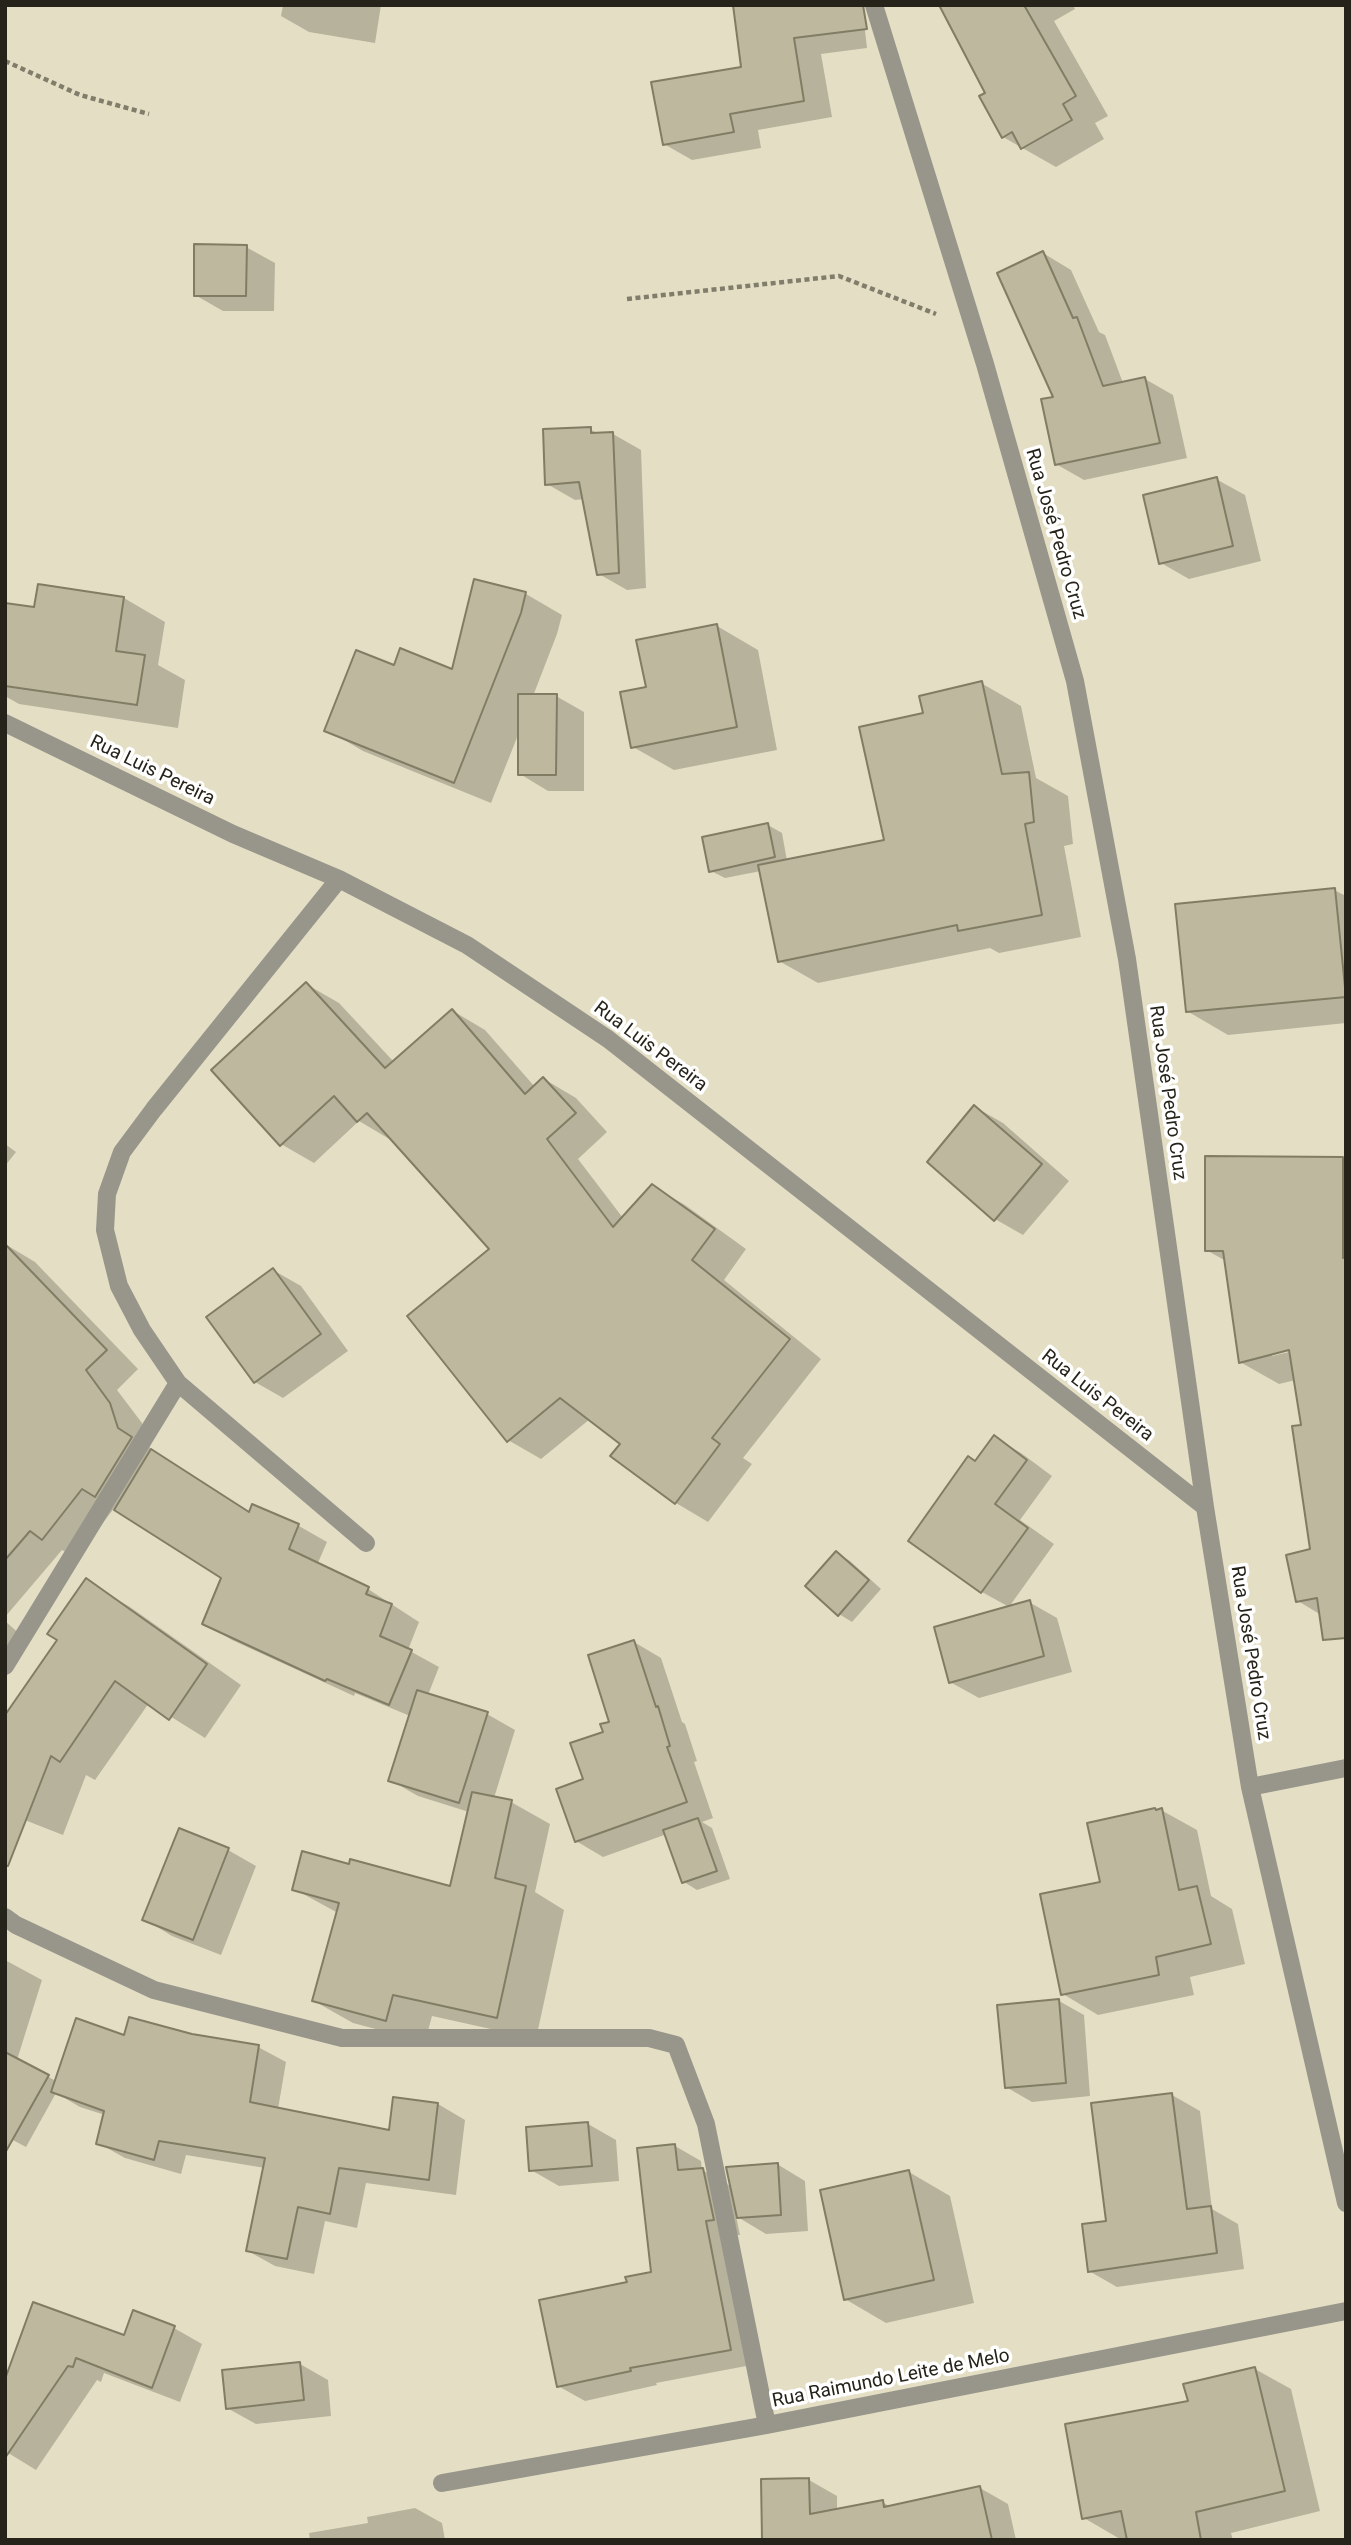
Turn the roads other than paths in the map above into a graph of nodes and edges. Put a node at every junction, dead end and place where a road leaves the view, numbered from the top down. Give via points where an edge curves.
1 (874, 5) edge
2 (5, 723) edge
3 (338, 879) junction
4 (178, 1383) junction
5 (1205, 1507) junction
6 (366, 1543) dead end
7 (5, 1666) edge
8 (1346, 1768) edge
9 (1250, 1787) junction
10 (5, 1917) edge
11 (1346, 2203) edge
12 (1346, 2311) edge
13 (767, 2425) junction
14 (442, 2483) dead end

1 - 5 street, Rua José Pedro Cruz via 985,364 1076,681 1127,959
2 - 3 street, Rua Luis Pereira via 233,834
3 - 4 street via 153,1109 122,1152 107,1194 104,1230 119,1286
3 - 5 street, Rua Luis Pereira via 467,945 608,1039
4 - 6 street
4 - 7 street
5 - 9 street, Rua José Pedro Cruz
8 - 9 street
9 - 11 street, Rua José Pedro Cruz
10 - 13 street via 154,1990 342,2038 649,2038 676,2045 706,2124
12 - 13 street, Rua Raimundo Leite de Melo
13 - 14 street, Rua Raimundo Leite de Melo

